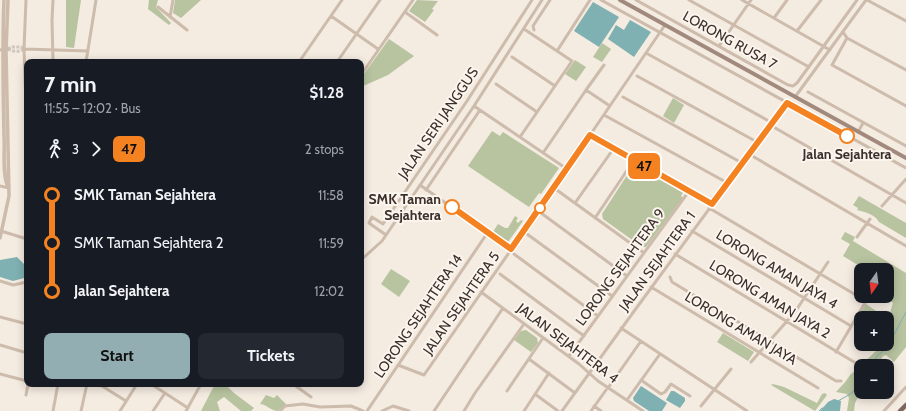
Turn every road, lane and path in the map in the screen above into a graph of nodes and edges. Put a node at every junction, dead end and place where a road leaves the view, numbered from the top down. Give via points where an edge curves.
1 (4, 0) edge
2 (8, 0) edge
3 (26, 0) edge
4 (53, 0) edge
5 (96, 0) edge
6 (173, 0) edge
7 (342, 0) edge
8 (380, 0) edge
9 (414, 0) edge
10 (532, 0) edge
11 (550, 0) edge
12 (590, 0) edge
13 (602, 0) edge
14 (620, 0) edge
15 (636, 0) edge
16 (689, 0) edge
17 (742, 0) edge
18 (751, 0) edge
19 (787, 0) edge
20 (821, 0) edge
21 (857, 0) edge
22 (867, 0) edge
23 (542, 1) edge
24 (748, 4) junction
25 (546, 6) junction
26 (158, 7) dead end
27 (405, 12) junction
28 (331, 16) junction
29 (170, 17) junction
30 (774, 18) junction
31 (906, 21) edge
32 (665, 25) junction
33 (733, 25) junction
34 (524, 28) junction
35 (187, 30) dead end
36 (534, 30) dead end
37 (797, 32) junction
38 (842, 32) junction
39 (660, 33) junction
40 (356, 34) junction
41 (437, 35) dead end
42 (848, 38) junction
43 (719, 46) junction
44 (824, 46) junction
45 (24, 49) junction
46 (378, 49) junction
47 (4, 50) edge
48 (52, 50) junction
49 (830, 50) junction
50 (88, 51) junction
51 (557, 51) junction
52 (646, 53) junction
53 (512, 56) dead end
54 (24, 59) edge
55 (53, 59) edge
56 (87, 59) edge
57 (301, 59) edge
58 (338, 59) edge
59 (494, 60) junction
60 (501, 64) junction
61 (604, 65) dead end
62 (808, 67) junction
63 (364, 70) edge
64 (906, 70) edge
65 (637, 76) dead end
66 (496, 84) dead end
67 (555, 86) junction
68 (586, 90) junction
69 (808, 92) dead end
70 (623, 97) dead end
71 (795, 97) junction
72 (787, 103) junction
73 (474, 106) junction
74 (610, 106) junction
75 (906, 106) edge
76 (480, 110) junction
77 (537, 112) junction
78 (604, 114) junction
79 (767, 120) dead end
80 (863, 123) junction
81 (770, 125) junction
82 (858, 132) junction
83 (590, 135) junction
84 (520, 137) junction
85 (438, 142) junction
86 (758, 142) junction
87 (445, 146) junction
88 (906, 146) edge
89 (614, 148) junction
90 (544, 153) junction
91 (750, 153) junction
92 (906, 158) edge
93 (634, 160) junction
94 (742, 163) junction
95 (906, 168) edge
96 (567, 169) junction
97 (906, 179) edge
98 (724, 181) dead end
99 (420, 185) junction
100 (0, 186) edge
101 (9, 188) junction
102 (554, 188) junction
103 (426, 190) junction
104 (689, 191) junction
105 (892, 195) junction
106 (575, 203) junction
107 (906, 203) edge
108 (712, 204) junction
109 (882, 206) dead end
110 (709, 208) junction
111 (541, 213) dead end
112 (2, 217) edge
113 (595, 218) junction
114 (870, 219) dead end
115 (866, 224) junction
116 (1, 231) junction
117 (488, 232) junction
118 (692, 232) junction
119 (528, 234) dead end
120 (386, 235) junction
121 (857, 237) dead end
122 (0, 238) edge
123 (24, 238) edge
124 (906, 246) edge
125 (511, 249) junction
126 (644, 253) junction
127 (514, 254) dead end
128 (675, 254) junction
129 (364, 257) edge
130 (828, 262) dead end
131 (500, 274) dead end
132 (820, 274) junction
133 (627, 276) junction
134 (670, 276) dead end
135 (0, 282) edge
136 (24, 283) edge
137 (651, 287) junction
138 (481, 292) junction
139 (854, 294) edge
140 (612, 296) junction
141 (804, 298) junction
142 (865, 303) edge
143 (503, 308) junction
144 (598, 316) junction
145 (0, 317) edge
146 (786, 322) junction
147 (24, 323) edge
148 (524, 324) junction
149 (851, 326) junction
150 (621, 328) junction
151 (584, 336) junction
152 (543, 338) junction
153 (641, 341) junction
154 (769, 341) junction
155 (0, 345) edge
156 (24, 352) edge
157 (759, 352) junction
158 (836, 352) junction
159 (660, 354) junction
160 (569, 356) junction
161 (529, 359) junction
162 (751, 362) dead end
163 (854, 362) dead end
164 (398, 364) junction
165 (732, 369) dead end
166 (549, 373) junction
167 (0, 374) edge
168 (589, 374) junction
169 (24, 380) edge
170 (641, 380) junction
171 (841, 381) dead end
172 (27, 387) edge
173 (57, 387) edge
174 (86, 387) edge
175 (104, 387) edge
176 (135, 387) edge
177 (156, 387) edge
178 (199, 387) edge
179 (297, 387) edge
180 (906, 387) edge
181 (818, 388) dead end
182 (607, 389) junction
183 (714, 390) junction
184 (507, 391) dead end
185 (165, 393) junction
186 (575, 393) junction
187 (535, 394) junction
188 (26, 395) dead end
189 (690, 396) dead end
190 (311, 397) dead end
191 (626, 400) junction
192 (126, 401) junction
193 (906, 405) edge
194 (594, 406) junction
195 (701, 406) dead end
196 (187, 409) edge
197 (354, 410) edge
198 (53, 411) edge
199 (81, 411) edge
200 (120, 411) edge
201 (153, 411) edge
202 (280, 411) edge
203 (363, 411) edge
204 (367, 411) edge
205 (382, 411) edge
206 (409, 411) edge
207 (434, 411) edge
208 (464, 411) edge
209 (524, 411) edge
210 (558, 411) edge
211 (562, 411) edge
212 (591, 411) edge
213 (601, 411) edge
214 (642, 411) edge
215 (747, 411) edge
216 (884, 411) edge
217 (900, 411) edge

1 - 47 street
2 - 47 street
3 - 45 street
4 - 48 street
5 - 50 street
6 - 29 street
7 - 28 street
8 - 40 street
9 - 27 street
10 - 59 street, JALAN SERI JANGGUS
11 - 25 street
12 - 51 street
13 - 39 street
14 - 32 main road
15 - 43 street, LORONG RUSA 7
16 - 33 street
17 - 24 street
18 - 24 street
19 - 30 street
20 - 37 street
21 - 44 street
22 - 31 street
22 - 38 street
23 - 25 street
23 - 34 street, JALAN SERI JANGGUS
24 - 30 street
24 - 33 street
25 - 36 street via 533,26
26 - 29 street
27 - 41 street
27 - 46 street
28 - 40 street
28 - 57 street
29 - 35 street
30 - 37 street
32 - 39 street, JALAN SEJAHTERA 5
32 - 71 main road
33 - 43 street
33 - 62 street
34 - 51 street
34 - 60 street, JALAN SERI JANGGUS
37 - 44 street
38 - 42 street
38 - 49 street
39 - 52 street, JALAN SEJAHTERA 5
39 - 72 street
40 - 46 street
40 - 58 street
42 - 64 street
42 - 75 street via 832,65
43 - 62 street, LORONG RUSA 7 via 788,85 793,86 797,83
44 - 49 street
44 - 62 street
45 - 48 street
45 - 54 street
46 - 63 street
47 - 101 street via 5,182
48 - 50 street
48 - 55 street
49 - 71 street
50 - 56 street
51 - 67 street via 572,61
52 - 74 street, JALAN SEJAHTERA 5
52 - 79 street
53 - 67 street
59 - 60 street
59 - 85 street, JALAN SERI JANGGUS
60 - 73 street, JALAN SERI JANGGUS
61 - 68 street
65 - 86 street
66 - 77 street
67 - 77 street
68 - 74 street
68 - 90 street
69 - 80 street
70 - 94 street
71 - 82 main road
72 - 81 street, JALAN SEJAHTERA 1
72 - 95 street
73 - 76 street
73 - 87 street, JALAN SERI JANGGUS
74 - 78 street, JALAN SEJAHTERA 5
76 - 84 street
76 - 103 street, JALAN SERI JANGGUS
77 - 84 street
78 - 83 street, JALAN SEJAHTERA 5
78 - 98 street
80 - 82 street
80 - 88 street
81 - 86 street, JALAN SEJAHTERA 1
81 - 105 street
82 - 92 main road
83 - 89 street
83 - 96 street, JALAN SEJAHTERA 5
84 - 90 street
85 - 87 street
85 - 120 street, JALAN SERI JANGGUS via 383,224 372,217 369,223
86 - 91 street, JALAN SEJAHTERA 1
87 - 99 street, JALAN SERI JANGGUS
89 - 93 street
89 - 106 street
90 - 96 street
91 - 94 street, JALAN SEJAHTERA 1
91 - 115 street
93 - 104 street
93 - 113 street
94 - 108 street, JALAN SEJAHTERA 1
96 - 102 street, JALAN SEJAHTERA 5
97 - 105 street
99 - 103 street
99 - 120 street, JALAN SERI JANGGUS
100 - 101 street
101 - 112 street via 8,203
102 - 106 street
102 - 125 street, JALAN SEJAHTERA 5
103 - 117 street
104 - 108 street
104 - 126 street, LORONG SEJAHTERA 9
105 - 107 street
105 - 109 street
106 - 113 street
108 - 110 street, JALAN SEJAHTERA 1
110 - 118 street, JALAN SEJAHTERA 1
110 - 132 street
111 - 133 street
112 - 116 street
113 - 126 street
114 - 115 street
115 - 121 street
115 - 124 street
116 - 122 street
116 - 123 street
117 - 125 street
117 - 164 street, LORONG SEJAHTERA 14
118 - 128 street, JALAN SEJAHTERA 1
118 - 141 street, LORONG AMAN JAYA 4
119 - 140 street
120 - 129 street, JALAN SERI JANGGUS
125 - 138 street, JALAN SEJAHTERA 5
126 - 133 street, LORONG SEJAHTERA 9
127 - 144 street
128 - 137 street, JALAN SEJAHTERA 1
128 - 146 street, LORONG AMAN JAYA 2
130 - 132 street
131 - 151 street
132 - 139 street
132 - 141 street
133 - 140 street, LORONG SEJAHTERA 9
134 - 154 street via 672,282
135 - 136 street via 13,285
137 - 150 street, JALAN SEJAHTERA 1
137 - 157 street, LORONG AMAN JAYA
138 - 143 street, JALAN SEJAHTERA 4
138 - 164 street, JALAN SEJAHTERA 5 via 424,375
140 - 144 street, LORONG SEJAHTERA 9
141 - 146 street
141 - 149 street, LORONG AMAN JAYA 4
142 - 149 street
143 - 148 street, JALAN SEJAHTERA 4
143 - 207 street
144 - 151 street, LORONG SEJAHTERA 9
145 - 147 street
146 - 154 street
146 - 158 street, LORONG AMAN JAYA 2
148 - 152 street, JALAN SEJAHTERA 4
148 - 208 street
149 - 158 street
150 - 153 street
150 - 168 street, JALAN SEJAHTERA 1
151 - 160 street, LORONG SEJAHTERA 9
152 - 160 street, JALAN SEJAHTERA 4
152 - 161 street
153 - 159 street
153 - 182 street
154 - 157 street
154 - 171 street via 836,381
155 - 156 street
157 - 162 street
157 - 181 street, LORONG AMAN JAYA
158 - 163 street, LORONG AMAN JAYA 2
159 - 170 street
159 - 183 street
160 - 168 street, JALAN SEJAHTERA 4
161 - 166 street
161 - 184 street
164 - 204 street, LORONG SEJAHTERA 14
165 - 183 street
166 - 186 street
166 - 187 street
167 - 169 street
168 - 182 street, JALAN SEJAHTERA 4
168 - 186 street, JALAN SEJAHTERA 1
170 - 189 street via 661,394 671,384
170 - 191 street
172 - 188 street
173 - 198 street
174 - 199 street
175 - 192 street
176 - 192 street
177 - 185 street
178 - 196 street
179 - 190 street
180 - 216 street
182 - 191 street, JALAN SEJAHTERA 4
182 - 194 street
183 - 195 street
183 - 215 street
185 - 196 street
185 - 201 street
186 - 211 street, JALAN SEJAHTERA 1
187 - 209 street
187 - 210 street
191 - 214 street, JALAN SEJAHTERA 4
192 - 200 street
193 - 217 main road
194 - 212 street
194 - 213 street
197 - 202 street via 348,406 292,404
197 - 203 street
205 - 206 street via 393,406

